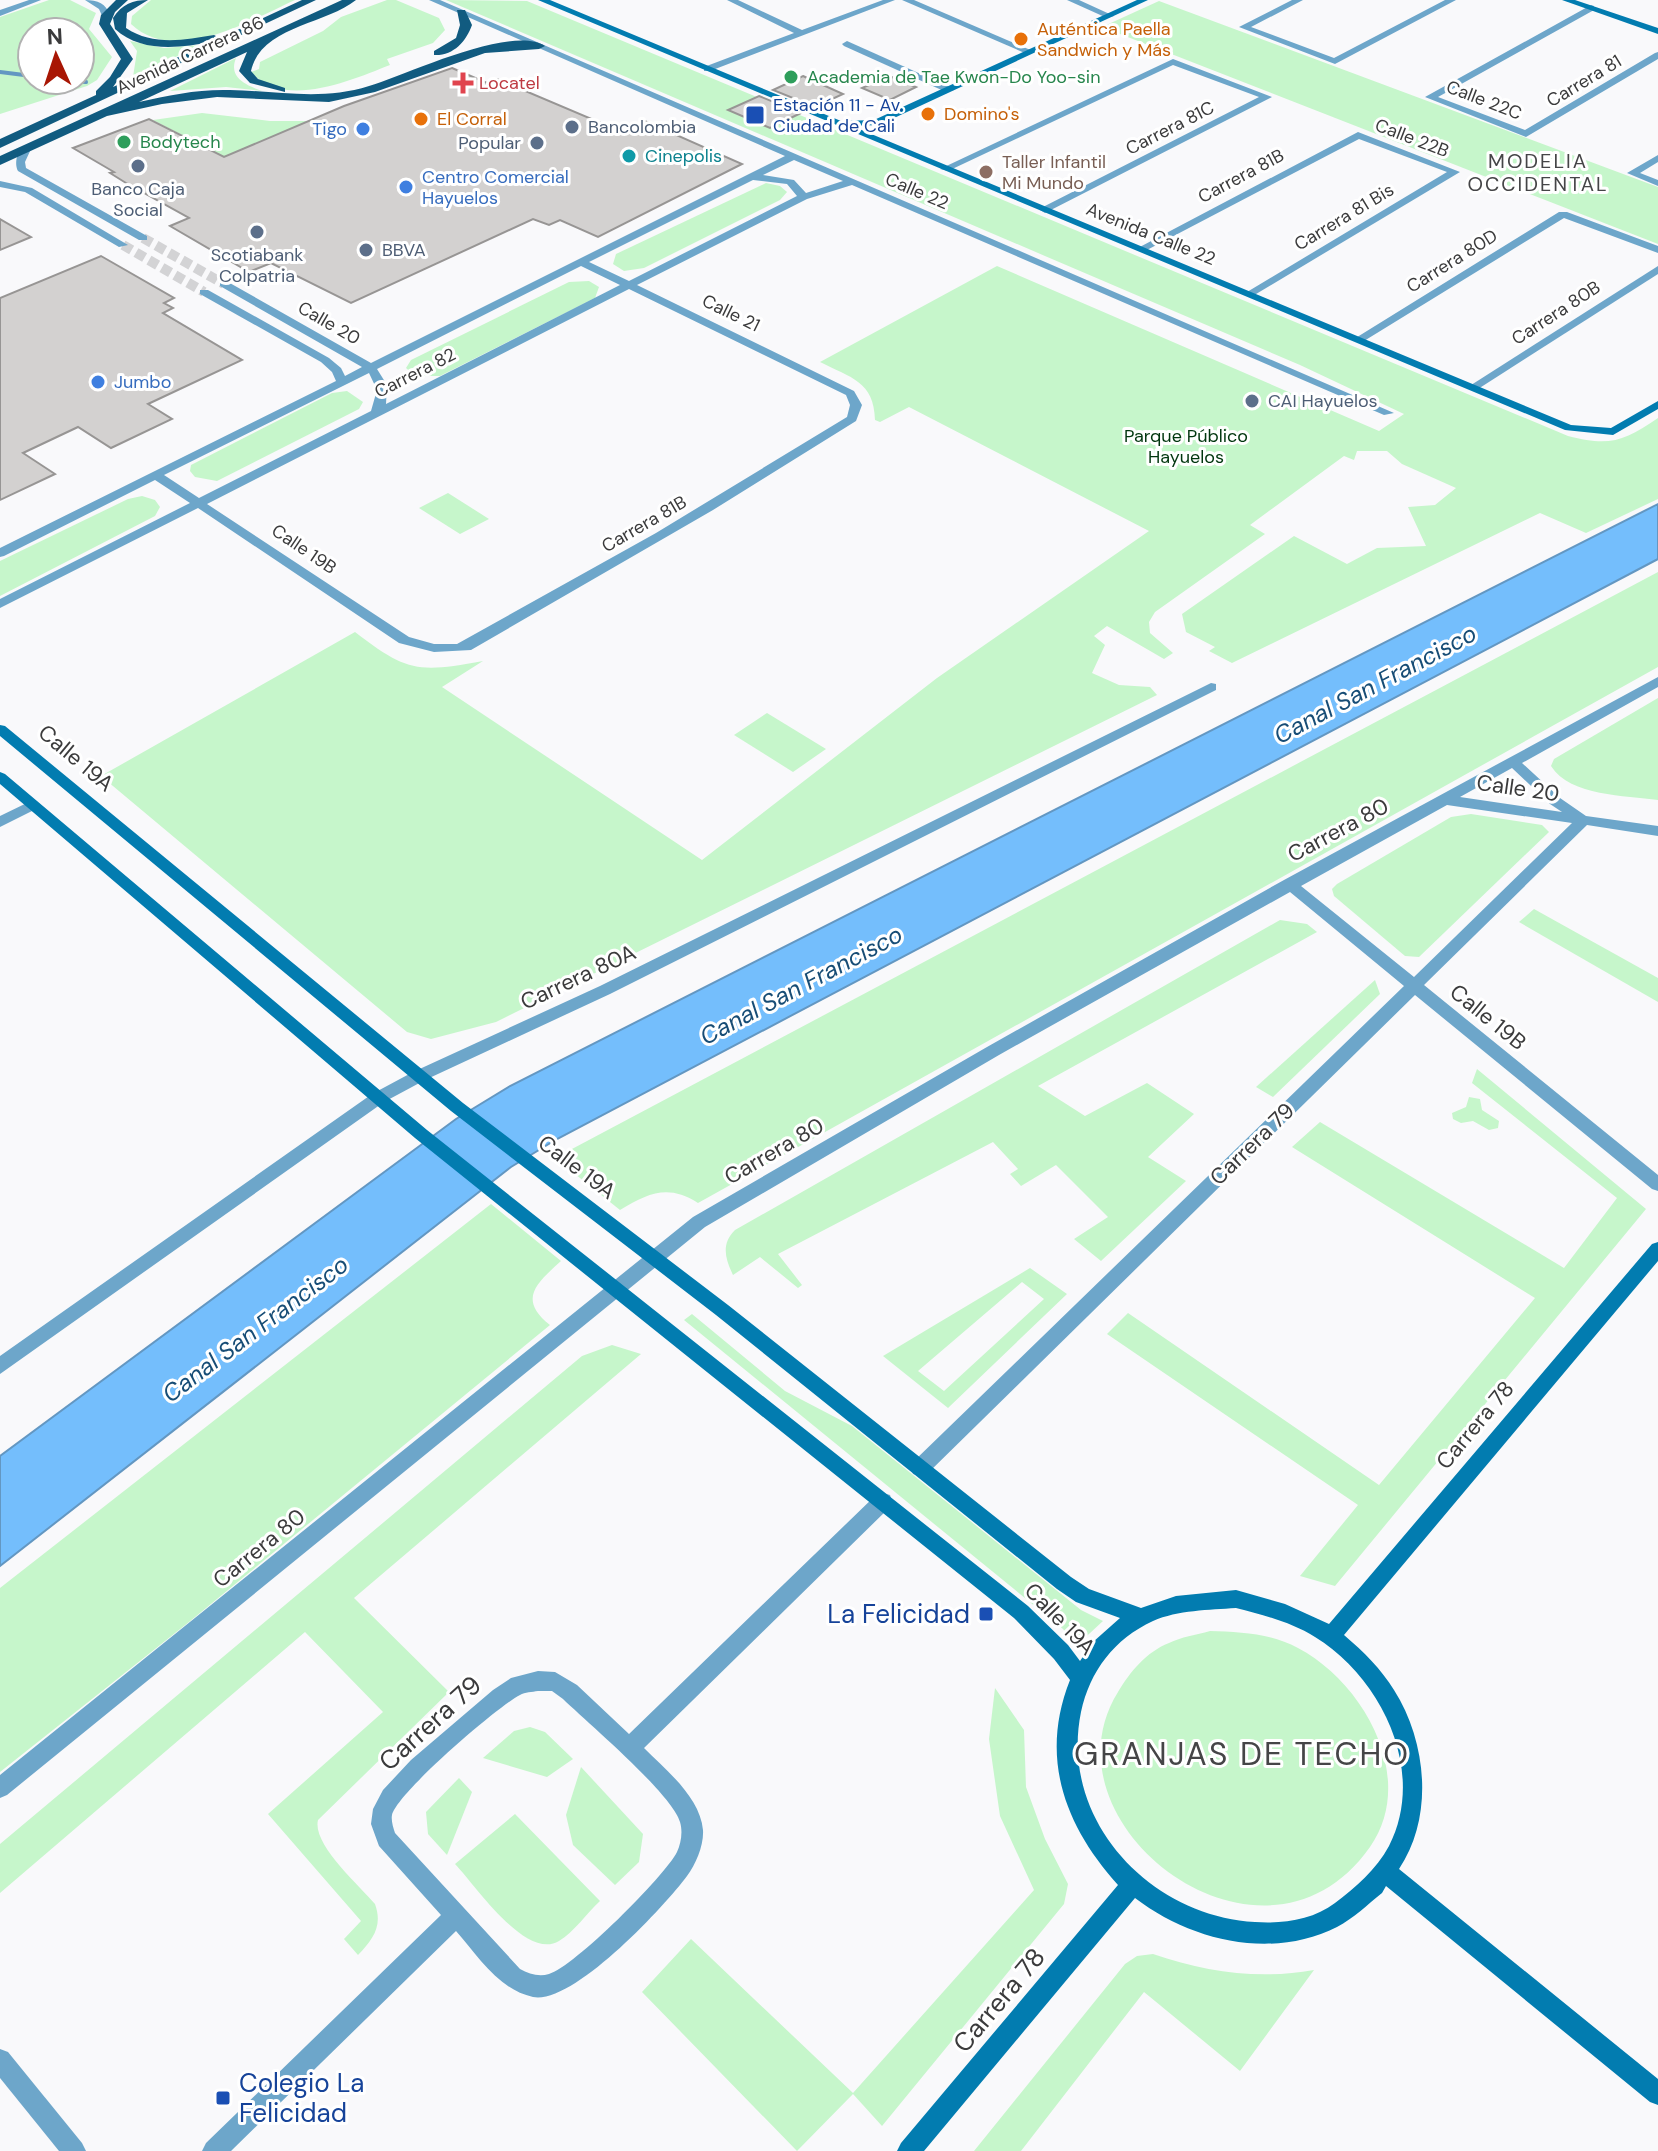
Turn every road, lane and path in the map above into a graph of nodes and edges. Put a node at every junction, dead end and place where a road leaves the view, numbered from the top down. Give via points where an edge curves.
1 (37, 0) edge
2 (89, 0) edge
3 (100, 0) edge
4 (115, 0) edge
5 (123, 0) edge
6 (143, 0) edge
7 (311, 0) edge
8 (351, 0) edge
9 (433, 0) edge
10 (542, 0) edge
11 (731, 0) edge
12 (891, 0) edge
13 (906, 0) edge
14 (1071, 0) edge
15 (1144, 0) edge
16 (1299, 0) edge
17 (1452, 0) edge
18 (1566, 0) edge
19 (1591, 8) junction
20 (461, 12) junction
21 (0, 13) edge
22 (106, 16) junction
23 (1110, 16) junction
24 (249, 29) junction
25 (1658, 31) edge
26 (801, 33) junction
27 (264, 40) junction
28 (847, 44) dead end
29 (539, 46) junction
30 (1030, 52) junction
31 (1658, 55) edge
32 (707, 69) junction
33 (949, 90) junction
34 (86, 105) junction
35 (108, 113) junction
36 (825, 119) junction
37 (876, 123) junction
38 (1526, 134) joint
39 (1358, 135) joint
40 (0, 144) edge
41 (888, 146) junction
42 (26, 149) junction
43 (791, 157) junction
44 (1658, 158) edge
45 (0, 161) edge
46 (945, 169) junction
47 (1455, 172) joint
48 (754, 178) junction
49 (850, 182) junction
50 (1658, 183) edge
51 (0, 184) edge
52 (803, 197) junction
53 (1045, 210) junction
54 (143, 238) tunnel mouth
55 (123, 245) tunnel mouth
56 (1141, 249) junction
57 (1658, 250) edge
58 (583, 263) junction
59 (1658, 269) edge
60 (224, 284) tunnel mouth
61 (629, 284) junction
62 (204, 292) tunnel mouth
63 (1251, 294) junction
64 (1360, 339) junction
65 (371, 368) junction
66 (342, 382) junction
67 (1474, 387) junction
68 (856, 404) joint
69 (1658, 404) edge
70 (376, 413) junction
71 (1388, 413) dead end
72 (156, 475) junction
73 (199, 503) junction
74 (0, 553) edge
75 (0, 604) edge
76 (433, 650) joint
77 (1658, 681) edge
78 (1211, 687) dead end
79 (0, 729) edge
80 (1513, 762) junction
81 (0, 777) edge
82 (1446, 800) junction
83 (33, 805) junction
84 (1584, 820) junction
85 (0, 822) edge
86 (1658, 831) edge
87 (1289, 884) junction
88 (1414, 985) junction
89 (419, 1076) junction
90 (378, 1098) junction
91 (1658, 1184) edge
92 (1658, 1249) edge
93 (653, 1257) junction
94 (615, 1288) junction
95 (0, 1366) edge
96 (920, 1468) junction
97 (883, 1501) junction
98 (1142, 1617) junction
99 (1331, 1636) junction
100 (1080, 1678) junction
101 (628, 1749) junction
102 (0, 1788) edge
103 (1387, 1873) junction
104 (1132, 1885) junction
105 (457, 1915) junction
106 (0, 2060) edge
107 (1658, 2094) edge
108 (74, 2151) edge
109 (214, 2151) edge
110 (909, 2151) edge

1 - 21 street
2 - 22 street
3 - 4 street
5 - 22 main road
6 - 24 main road via 119,18 121,29 132,37 176,43
7 - 24 main road, Avenida Carrera 86
8 - 27 main road, Avenida Carrera 86
9 - 20 street, Calle 22
10 - 32 street, Avenida Calle 22
11 - 26 street
12 - 26 street
13 - 30 street
14 - 23 street
15 - 23 street
16 - 17 street via 1243,27 1335,61
18 - 19 street
19 - 25 street
19 - 38 street, Calle 22C via 1430,97
20 - 27 main road via 466,25 452,47 352,88 323,93 279,90 249,76 248,58
20 - 29 street, Calle 22
22 - 34 main road via 105,30 127,59 115,79
23 - 30 street
24 - 34 main road, Avenida Carrera 86
26 - 32 street
27 - 35 main road, Avenida Carrera 86
28 - 33 street
29 - 35 main road via 480,48 345,96 299,100 216,93
29 - 43 street, Calle 22
30 - 33 street
31 - 38 street, Carrera 81
32 - 36 street, Avenida Calle 22
33 - 37 street
34 - 40 main road, Avenida Carrera 86
35 - 42 main road, Avenida Carrera 86
36 - 37 street
36 - 41 street, Avenida Calle 22
37 - 41 street via 875,133
39 - 47 street, Calle 22B
39 - 56 street, Carrera 81B
41 - 46 street, Avenida Calle 22
42 - 45 main road, Avenida Carrera 86
42 - 54 street via 21,169
43 - 48 street, Carrera 82
43 - 49 street, Calle 22
44 - 50 street via 1632,173
46 - 53 street, Avenida Calle 22
46 - 53 street, Carrera 81C via 1173,62 1267,97
47 - 63 street, Carrera 81 Bis
48 - 52 street via 788,181
48 - 58 street, Carrera 82
49 - 52 street, Carrera 82
49 - 71 street, Calle 22
51 - 55 street via 28,190
52 - 61 street, Carrera 82
53 - 56 street, Avenida Calle 22
56 - 63 street, Avenida Calle 22
57 - 64 street, Carrera 80D via 1563,214
58 - 61 street, Calle 21
58 - 65 street, Carrera 82
59 - 67 street, Carrera 80B
60 - 65 street, Calle 20
61 - 68 street, Calle 21 via 850,393
61 - 70 street, Carrera 82
62 - 66 street, Calle 20 via 325,360
63 - 64 street, Avenida Calle 22
64 - 67 street, Avenida Calle 22
65 - 66 street, Carrera 82
65 - 70 street, Calle 20 via 385,390
66 - 72 street, Carrera 82
67 - 69 street, Avenida Calle 22 via 1569,428 1613,432
68 - 76 street, Carrera 81B via 852,419 676,527 466,647
70 - 73 street, Carrera 82
72 - 73 street, Calle 19B
72 - 74 street, Carrera 82
73 - 75 street, Carrera 82
73 - 76 street, Calle 19B via 404,640
77 - 80 street, Carrera 80
78 - 89 street, Carrera 80A via 605,990
79 - 89 street, Calle 19A
80 - 82 street, Carrera 80
80 - 84 street
81 - 83 street, Calle 19A
82 - 84 street, Calle 20
82 - 87 street, Carrera 80
83 - 85 street
83 - 90 street, Calle 19A
84 - 86 street, Calle 20
84 - 88 street, Carrera 79
87 - 88 street, Calle 19B
87 - 93 street, Carrera 80 via 699,1222
88 - 91 street, Calle 19B
88 - 96 street, Carrera 79
89 - 90 street, Carrera 80A
89 - 93 street, Calle 19A
90 - 94 street, Calle 19A
90 - 95 street, Carrera 80A
92 - 99 street, Carrera 78
93 - 94 street, Carrera 80
93 - 96 street, Calle 19A
94 - 97 street, Calle 19A
94 - 102 street, Carrera 80
96 - 98 street, Calle 19A via 1083,1596
97 - 100 street, Calle 19A via 1037,1626
97 - 101 street
98 - 99 street via 1187,1601 1236,1599 1284,1611
98 - 100 street via 1117,1632
99 - 103 street via 1392,1704 1409,1747 1414,1791 1407,1835
100 - 104 street via 1067,1717 1065,1761 1076,1806 1098,1848
101 - 105 street, Carrera 79 via 682,1802 693,1832 690,1851 680,1868 581,1968 549,1986 529,1986 512,1977
101 - 105 street, Carrera 79 via 570,1692 555,1682 538,1681 518,1685 500,1697 401,1785 382,1811 386,1839
103 - 104 street via 1361,1901 1339,1914 1290,1932 1249,1934 1208,1927 1167,1909
103 - 107 street
104 - 110 street, Carrera 78
105 - 109 street
106 - 108 street

